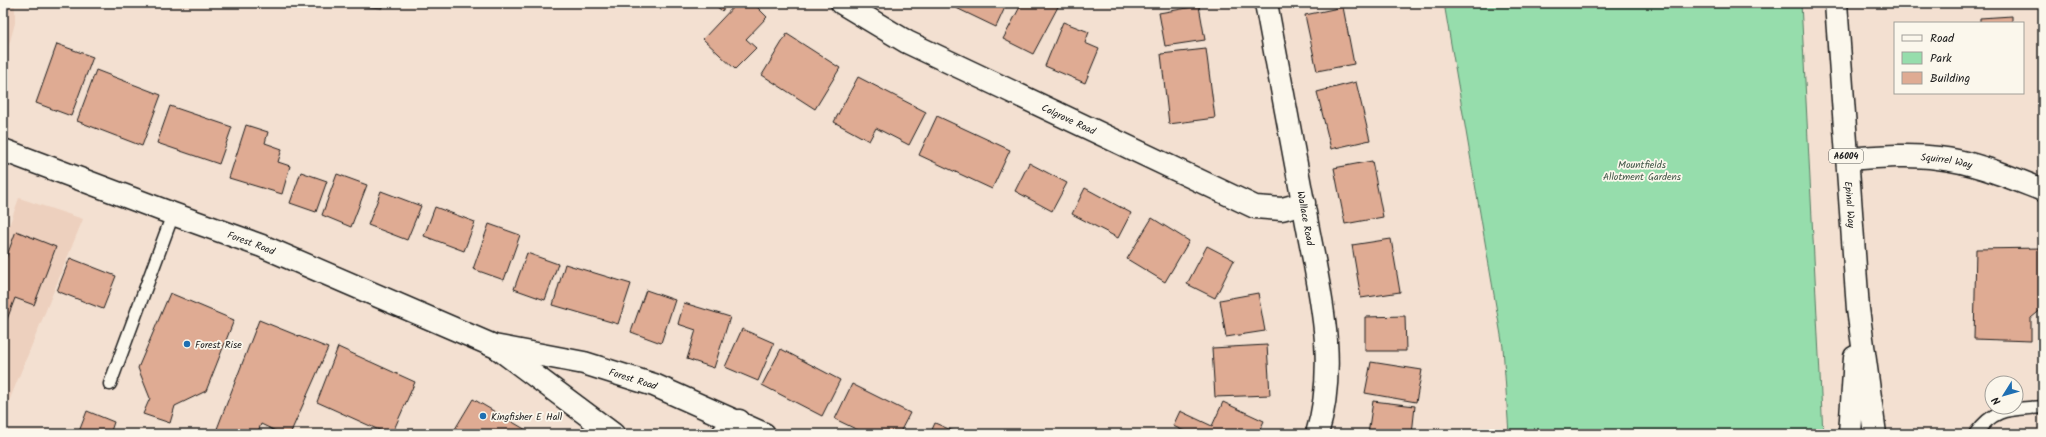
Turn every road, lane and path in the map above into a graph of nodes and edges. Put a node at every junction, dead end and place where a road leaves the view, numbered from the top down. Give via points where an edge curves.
1 (842, 3) edge
2 (1266, 3) edge
3 (1836, 3) edge
4 (3, 150) edge
5 (1847, 159) junction
6 (2043, 190) edge
7 (1304, 203) junction
8 (173, 214) junction
9 (1858, 309) junction
10 (494, 346) junction
11 (110, 384) dead end
12 (2043, 407) edge
13 (731, 428) edge
14 (613, 434) edge
15 (764, 434) edge
16 (1317, 434) edge
17 (1850, 434) edge
18 (1875, 434) edge
19 (1975, 434) edge

1 - 7 main road, Colgrove Road via 907,42 1255,207 1282,209
2 - 7 main road, Wallace Road
3 - 5 main road, Epinal Way / A6004
4 - 8 main road, Forest Road
5 - 6 main road, Squirrel Way via 1893,155 1939,158 1988,169
5 - 9 main road, Epinal Way / A6004
7 - 16 main road, Wallace Road via 1328,344 1327,386
8 - 10 main road, Forest Road via 262,246
8 - 11 lane
9 - 17 main road, Epinal Way / A6004
9 - 18 main road, Epinal Way / A6004
10 - 13 main road, Forest Road via 584,363 654,385
10 - 14 main road, Forest Road
12 - 19 lane via 2002,411 1987,419
13 - 15 main road, Forest Road

